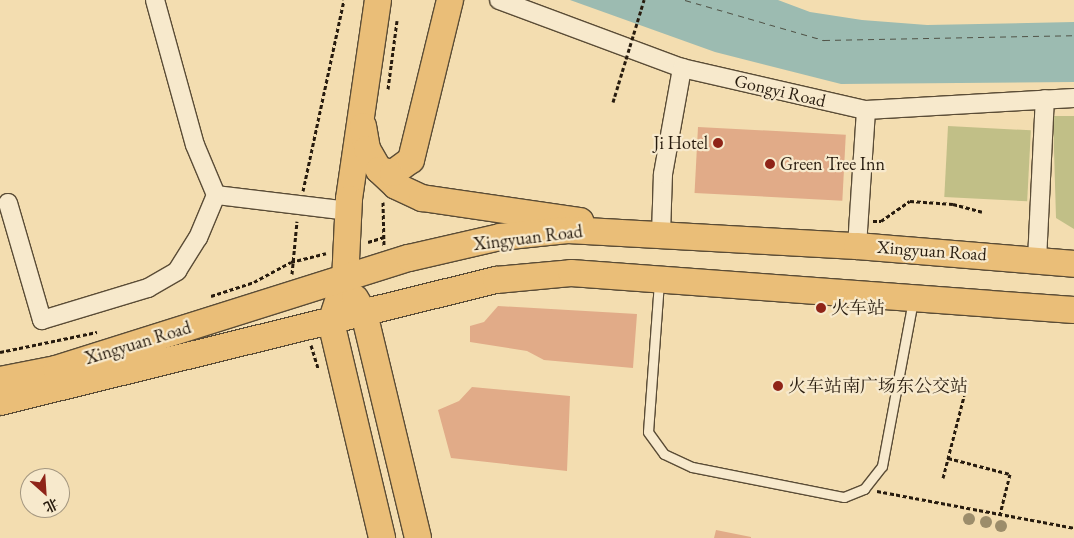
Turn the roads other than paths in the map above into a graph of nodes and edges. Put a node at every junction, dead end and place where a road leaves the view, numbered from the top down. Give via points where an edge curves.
1 (155, 0) edge
2 (378, 0) edge
3 (450, 0) edge
4 (499, 0) edge
5 (682, 68) junction
6 (1045, 98) junction
7 (1074, 98) edge
8 (866, 110) junction
9 (361, 114) junction
10 (379, 170) junction
11 (216, 194) junction
12 (8, 203) dead end
13 (348, 211) junction
14 (634, 232) junction
15 (661, 234) junction
16 (857, 246) junction
17 (1037, 260) junction
18 (1074, 264) edge
19 (659, 277) junction
20 (345, 280) junction
21 (913, 298) junction
22 (1074, 310) edge
23 (364, 313) junction
24 (331, 322) junction
25 (0, 380) edge
26 (0, 402) edge
27 (382, 538) edge
28 (418, 538) edge

1 - 11 street via 195,145
2 - 9 main road
3 - 10 main road via 411,160 392,173
4 - 5 street, Gongyi Road
5 - 8 street, Gongyi Road
5 - 15 street via 663,174
6 - 7 street, Gongyi Road
6 - 8 street, Gongyi Road
6 - 17 street
8 - 16 street
9 - 10 main road via 367,149
9 - 13 main road
10 - 14 main road via 396,186 422,198 549,214
11 - 12 street via 198,238 177,271 148,288 42,320
11 - 13 street
13 - 20 main road
14 - 15 main road, Xingyuan Road
14 - 20 main road, Xingyuan Road via 568,230 500,237 409,258
15 - 16 main road, Xingyuan Road
16 - 17 main road, Xingyuan Road
17 - 18 main road, Xingyuan Road
19 - 21 main road, Xingyuan Road
19 - 21 lane via 648,432 664,454 692,467 844,497 864,489 882,466
19 - 23 main road, Xingyuan Road via 571,273 496,280
20 - 23 main road
20 - 24 main road
20 - 25 main road, Xingyuan Road via 56,369
21 - 22 main road, Xingyuan Road
23 - 24 main road, Xingyuan Road
23 - 28 main road
24 - 26 main road, Xingyuan Road
24 - 27 main road

